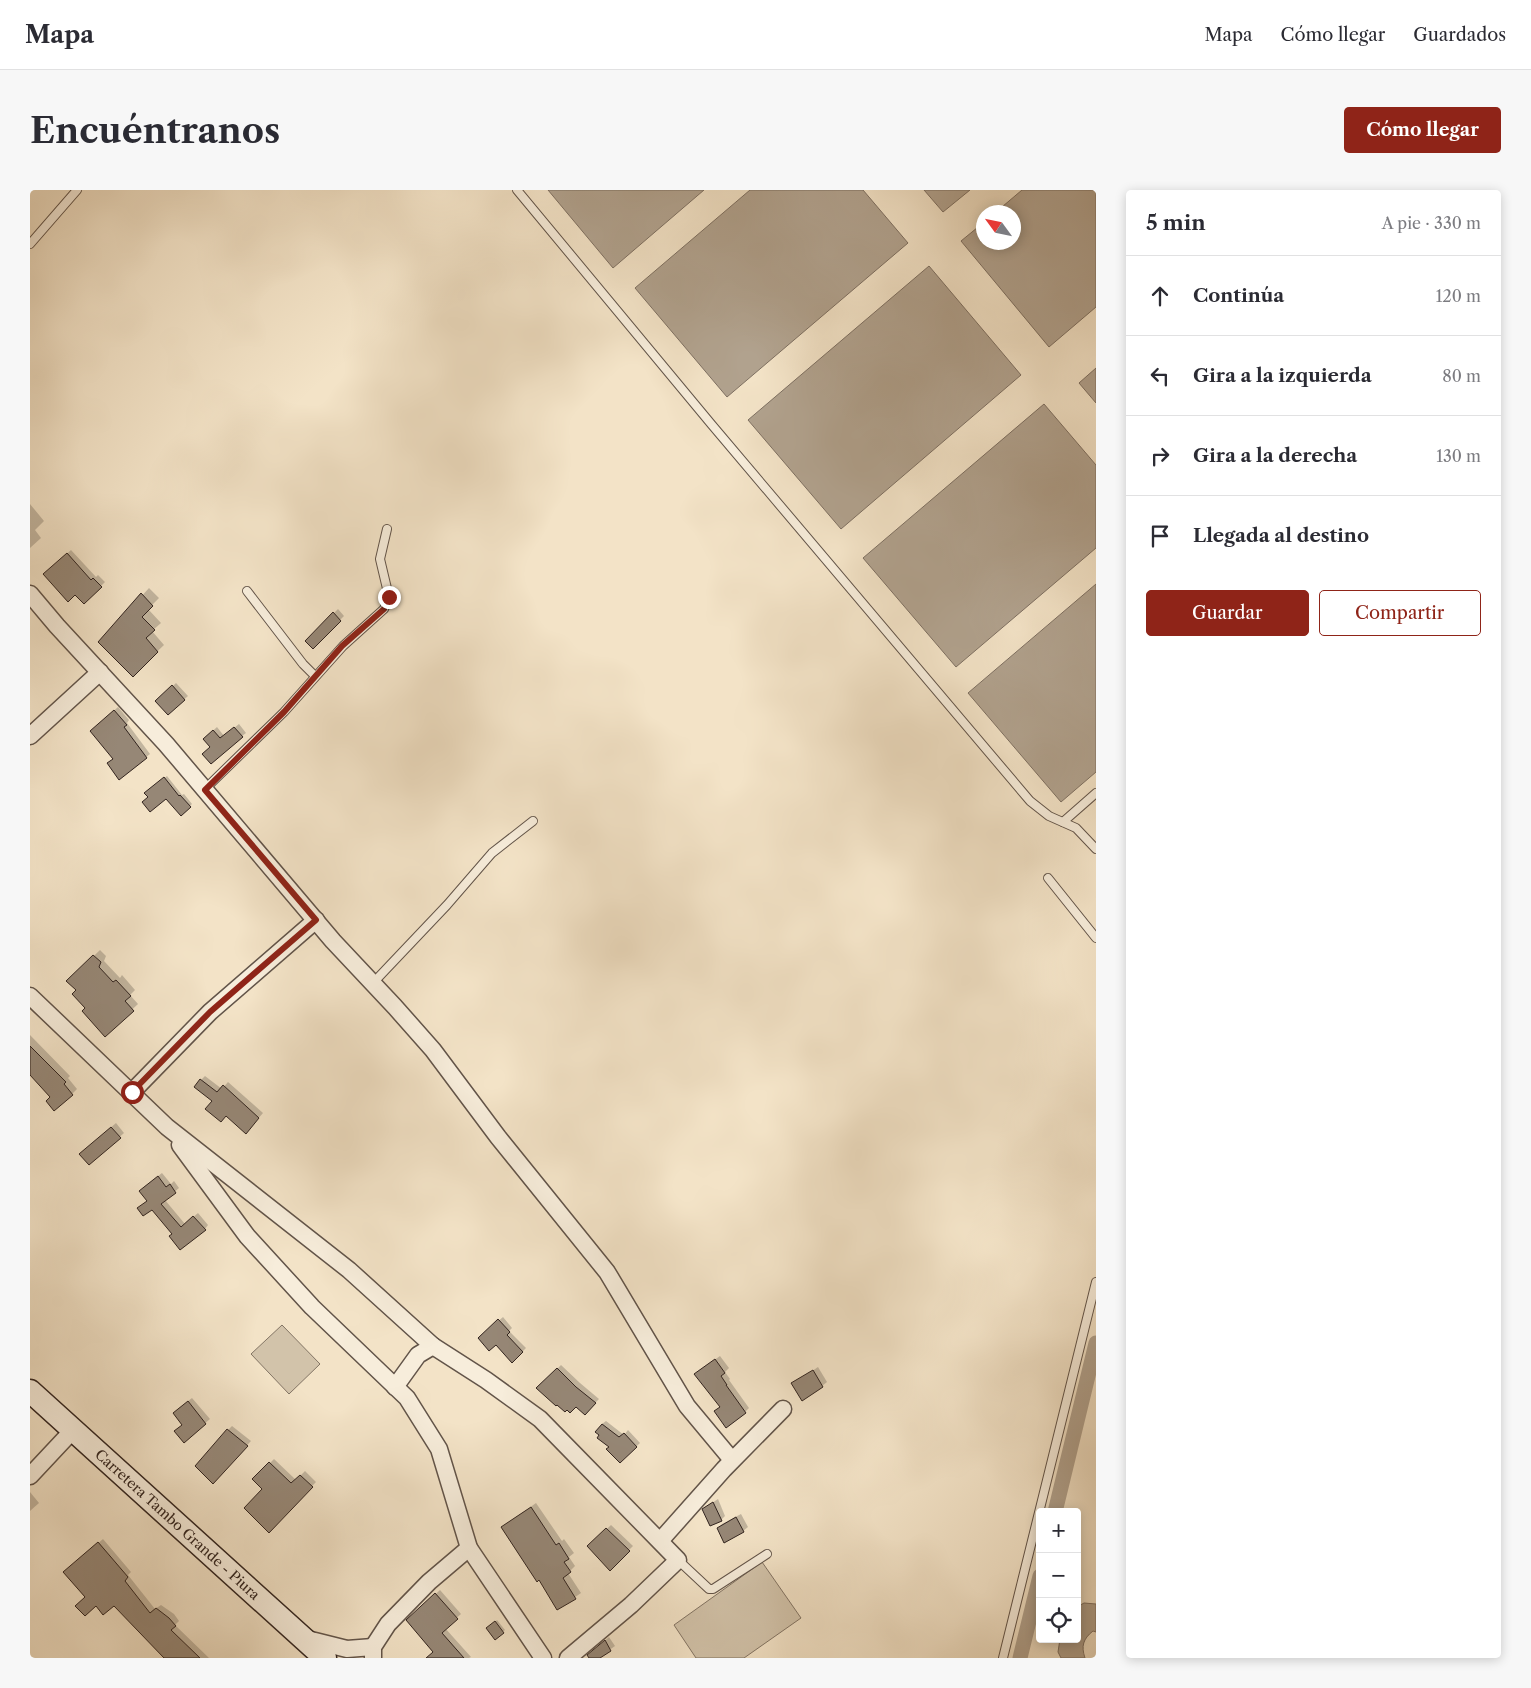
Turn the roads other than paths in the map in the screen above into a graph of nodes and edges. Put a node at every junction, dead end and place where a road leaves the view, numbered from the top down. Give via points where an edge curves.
1 (77, 190) edge
2 (516, 190) edge
3 (30, 244) edge
4 (387, 529) dead end
5 (247, 591) dead end
6 (30, 594) edge
7 (100, 672) junction
8 (315, 676) junction
9 (30, 736) edge
10 (205, 790) junction
11 (1096, 793) edge
12 (533, 821) dead end
13 (1062, 822) junction
14 (1096, 849) edge
15 (1048, 878) dead end
16 (316, 920) junction
17 (1096, 938) edge
18 (373, 983) junction
19 (30, 996) edge
20 (132, 1092) junction
21 (166, 1127) junction
22 (1096, 1282) edge
23 (433, 1346) junction
24 (395, 1387) junction
25 (30, 1391) edge
26 (783, 1409) dead end
27 (74, 1429) junction
28 (732, 1460) junction
29 (30, 1476) edge
30 (660, 1541) junction
31 (468, 1548) junction
32 (767, 1554) dead end
33 (678, 1560) junction
34 (304, 1638) junction
35 (373, 1652) edge
36 (325, 1658) edge
37 (543, 1658) edge
38 (568, 1658) edge
39 (1004, 1658) edge

1 - 3 lane
2 - 13 lane via 1030,801
4 - 8 lane via 380,559 389,597 384,609 342,646
5 - 8 lane
6 - 7 street
7 - 9 street
7 - 10 street
8 - 10 lane via 284,712
10 - 16 street
11 - 13 lane
12 - 18 lane via 492,853
13 - 14 lane via 1076,828
15 - 17 lane
16 - 18 street
16 - 20 street via 210,1012
18 - 28 street via 433,1050 498,1137 607,1272 688,1406
19 - 20 street
20 - 21 street
21 - 23 street via 349,1270
21 - 24 street via 247,1236 312,1307
22 - 39 lane
23 - 24 street via 418,1355
23 - 30 street via 540,1419
24 - 31 street via 407,1398 439,1448
25 - 27 main road, Carretera Tambo Grande - Piura
26 - 28 street
27 - 29 street
27 - 34 main road, Carretera Tambo Grande - Piura
28 - 30 street
30 - 33 street
31 - 35 street via 388,1624
31 - 37 street
32 - 33 lane via 713,1589 709,1589
33 - 38 street
34 - 35 street
34 - 36 main road, Carretera Tambo Grande - Piura

